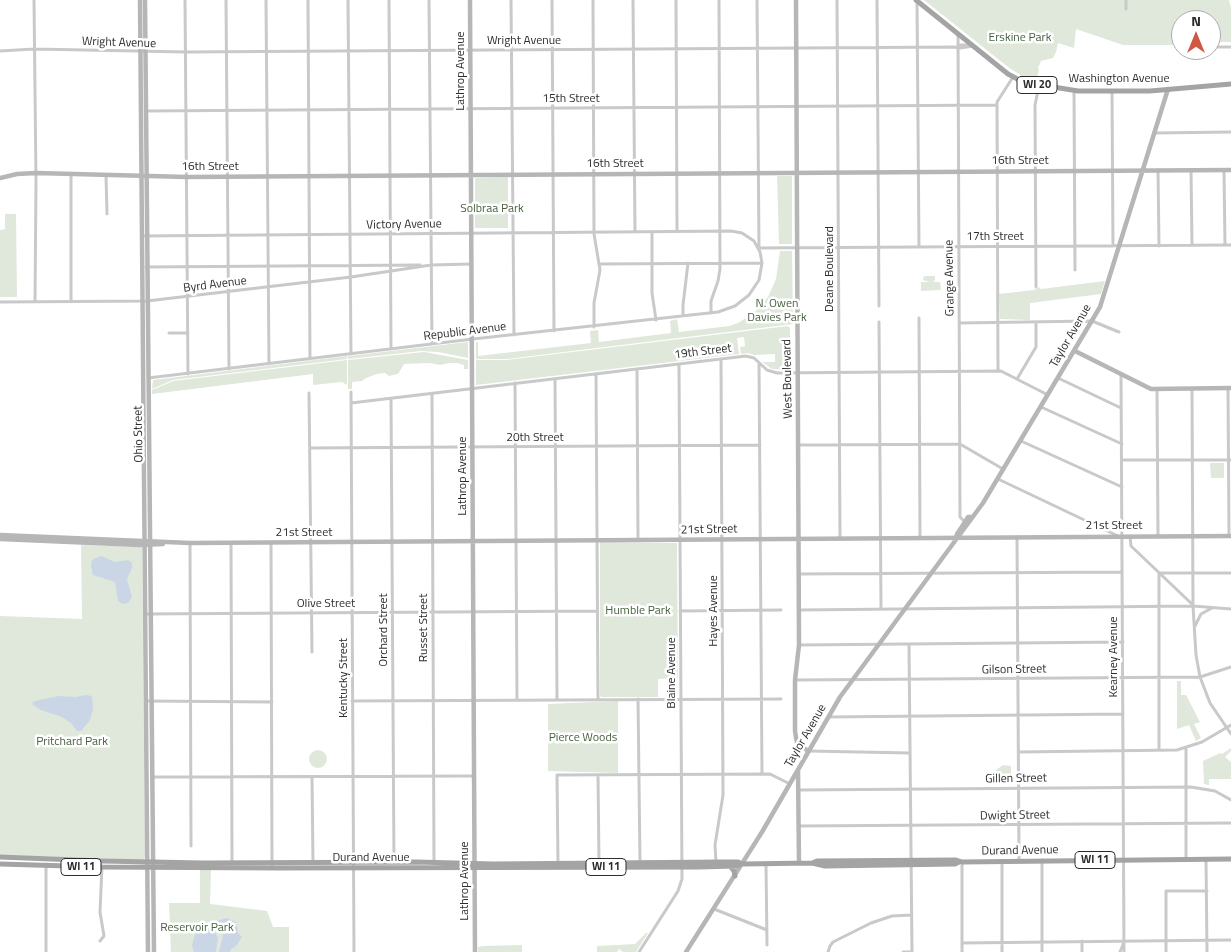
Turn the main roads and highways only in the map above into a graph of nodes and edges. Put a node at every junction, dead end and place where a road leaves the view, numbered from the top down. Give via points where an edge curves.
1 (916, 1) edge
2 (1231, 84) edge
3 (0, 857) edge
4 (1231, 859) edge
5 (434, 862) junction
6 (0, 864) edge
7 (102, 864) junction
8 (682, 864) junction
9 (742, 864) junction
10 (353, 865) junction
11 (475, 865) junction
12 (730, 866) junction
13 (426, 868) junction
14 (735, 876) road end

1 - 2 main road, Washington Avenue / WI 20 via 1013,77 1039,86 1112,91
3 - 7 main road, Durand Avenue / WI 11
4 - 9 main road, Durand Avenue / WI 11 via 910,862 825,866 812,863
5 - 10 main road, Durand Avenue / WI 11
5 - 11 main road, Durand Avenue / WI 11
5 - 13 main road
6 - 7 main road, Durand Avenue / WI 11
7 - 10 main road, Durand Avenue / WI 11
8 - 9 main road, Durand Avenue / WI 11
8 - 11 main road, Durand Avenue / WI 11
8 - 11 main road, Durand Avenue / WI 11
8 - 12 main road, Durand Avenue / WI 11
9 - 12 main road, Durand Avenue / WI 11
10 - 13 main road, Durand Avenue / WI 11
11 - 13 main road, Durand Avenue / WI 11
12 - 14 main road

